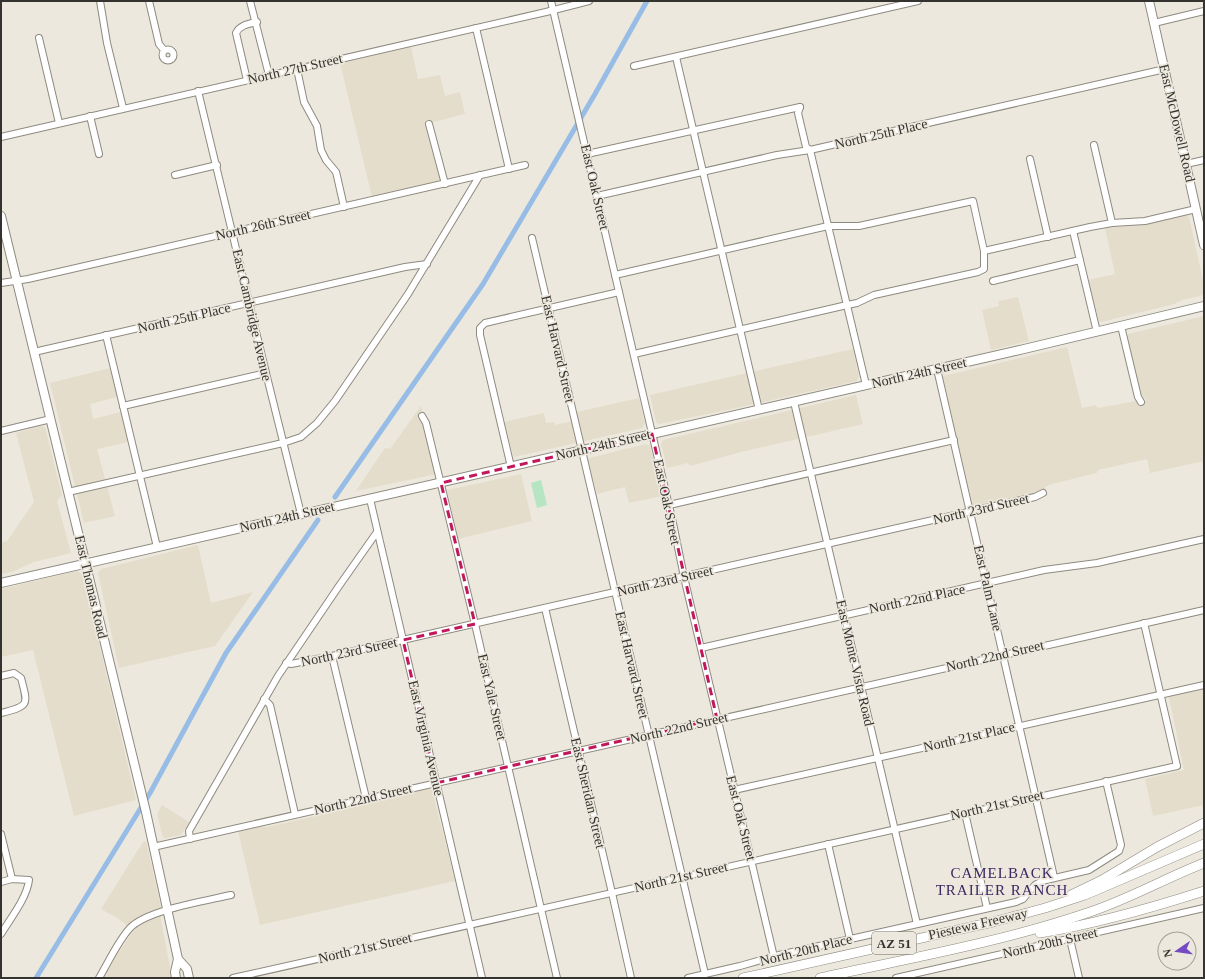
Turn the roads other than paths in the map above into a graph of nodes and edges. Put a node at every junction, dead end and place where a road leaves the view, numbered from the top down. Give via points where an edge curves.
1 (100, 1) edge
2 (149, 1) edge
3 (250, 1) edge
4 (550, 1) edge
5 (589, 1) edge
6 (918, 1) edge
7 (1150, 1) edge
8 (553, 10) junction
9 (1204, 10) edge
10 (257, 22) junction
11 (1154, 23) junction
12 (476, 28) junction
13 (39, 38) dead end
14 (164, 50) dead end
15 (676, 57) junction
16 (634, 66) dead end
17 (297, 69) junction
18 (1165, 69) junction
19 (269, 75) junction
20 (247, 80) junction
21 (198, 91) junction
22 (123, 108) junction
23 (90, 116) junction
24 (59, 123) junction
25 (325, 124) dead end
26 (429, 124) dead end
27 (317, 126) junction
28 (693, 130) junction
29 (1, 137) edge
30 (1094, 145) dead end
31 (810, 150) junction
32 (99, 154) dead end
33 (587, 154) junction
34 (1030, 159) dead end
35 (1204, 160) edge
36 (1186, 164) junction
37 (217, 165) junction
38 (525, 165) dead end
39 (509, 169) junction
40 (703, 171) junction
41 (175, 175) dead end
42 (480, 175) junction
43 (445, 184) junction
44 (597, 196) junction
45 (344, 207) junction
46 (1196, 209) junction
47 (1, 216) edge
48 (1112, 223) junction
49 (828, 226) junction
50 (1073, 231) junction
51 (233, 232) junction
52 (1048, 237) junction
53 (532, 238) dead end
54 (1204, 244) edge
55 (722, 251) junction
56 (984, 251) junction
57 (1080, 260) junction
58 (427, 264) junction
59 (615, 275) junction
60 (17, 281) junction
61 (993, 281) dead end
62 (1, 284) edge
63 (619, 292) junction
64 (249, 303) junction
65 (847, 305) junction
66 (1204, 306) edge
67 (548, 308) junction
68 (1121, 326) junction
69 (740, 330) junction
70 (1097, 332) junction
71 (106, 336) junction
72 (34, 352) junction
73 (634, 354) junction
74 (937, 369) junction
75 (266, 373) junction
76 (866, 386) junction
77 (794, 402) junction
78 (1141, 402) dead end
79 (123, 406) junction
80 (759, 410) junction
81 (422, 416) dead end
82 (51, 419) junction
83 (1, 431) edge
84 (652, 434) junction
85 (954, 440) junction
86 (284, 443) junction
87 (582, 450) junction
88 (511, 467) junction
89 (811, 472) junction
90 (140, 476) junction
91 (441, 483) junction
92 (68, 492) junction
93 (1043, 493) dead end
94 (370, 499) junction
95 (669, 505) junction
96 (970, 512) junction
97 (301, 514) junction
98 (378, 532) junction
99 (1204, 539) edge
100 (828, 544) junction
101 (157, 547) junction
102 (86, 564) junction
103 (684, 577) junction
104 (1, 583) edge
105 (987, 584) junction
106 (615, 592) junction
107 (545, 608) junction
108 (1204, 610) edge
109 (844, 616) junction
110 (1144, 623) junction
111 (475, 624) junction
112 (403, 640) junction
113 (701, 648) junction
114 (1003, 654) junction
115 (332, 656) junction
116 (286, 663) junction
117 (1, 676) edge
118 (1204, 685) edge
119 (861, 687) junction
120 (1161, 695) junction
121 (264, 699) junction
122 (1, 713) edge
123 (717, 719) junction
124 (1019, 726) junction
125 (649, 734) junction
126 (578, 750) junction
127 (878, 758) junction
128 (508, 766) junction
129 (1106, 781) junction
130 (436, 783) junction
131 (734, 790) junction
132 (1036, 797) junction
133 (366, 798) junction
134 (965, 813) junction
135 (295, 814) junction
136 (1204, 823) edge
137 (894, 829) junction
138 (1, 834) edge
139 (190, 839) junction
140 (828, 844) junction
141 (1204, 844) edge
142 (153, 847) junction
143 (752, 861) junction
144 (1204, 863) edge
145 (683, 877) junction
146 (1054, 877) junction
147 (12, 879) junction
148 (1, 882) edge
149 (1204, 891) edge
150 (612, 892) junction
151 (231, 895) dead end
152 (541, 908) junction
153 (987, 908) junction
154 (1045, 908) junction
155 (1204, 908) edge
156 (167, 910) junction
157 (470, 924) junction
158 (917, 924) junction
159 (1, 934) edge
160 (850, 939) junction
161 (1001, 939) junction
162 (1070, 939) junction
163 (774, 957) junction
164 (178, 959) junction
165 (928, 970) junction
166 (705, 974) junction
167 (100, 978) edge
168 (176, 978) edge
169 (189, 978) edge
170 (233, 978) edge
171 (482, 978) edge
172 (557, 978) edge
173 (631, 978) edge
174 (688, 978) edge
175 (743, 978) edge
176 (820, 978) edge
177 (896, 978) edge
178 (930, 978) edge
179 (1079, 978) edge

1 - 22 street
2 - 14 street via 160,44
3 - 10 street
4 - 8 street, East Oak Street
5 - 8 street, North 27th Street
6 - 15 street
7 - 11 main road, East McDowell Road
8 - 12 street, North 27th Street
8 - 33 street, East Oak Street
9 - 11 street
10 - 19 street
10 - 20 street via 238,28 236,33
11 - 18 main road, East McDowell Road
12 - 17 street, North 27th Street
12 - 39 street
13 - 24 street
15 - 16 street
15 - 28 street
17 - 19 street, North 27th Street
17 - 27 street via 304,102
18 - 31 street, North 25th Place
18 - 36 main road, East McDowell Road
19 - 20 street, North 27th Street
20 - 21 street, North 27th Street
21 - 22 street, North 27th Street
21 - 37 street, East Cambridge Avenue
22 - 23 street, North 27th Street
23 - 24 street, North 27th Street
23 - 32 street
24 - 29 street, North 27th Street
25 - 27 street
26 - 43 street
27 - 45 street via 320,156 336,172
28 - 31 street via 800,107 798,113 806,147
28 - 33 street
28 - 40 street
30 - 48 street
31 - 40 street, North 25th Place via 777,154
31 - 49 street
33 - 44 street, East Oak Street
34 - 52 street
35 - 36 street
36 - 46 main road, East McDowell Road
37 - 41 street
37 - 51 street, East Cambridge Avenue
38 - 39 street, North 26th Street
39 - 42 street, North 26th Street
40 - 44 street, North 25th Place
40 - 55 street
42 - 43 street, North 26th Street
42 - 58 street
43 - 45 street, North 26th Street
44 - 59 street, East Oak Street
45 - 51 street, North 26th Street
46 - 48 street via 1146,221
46 - 54 main road, East McDowell Road
47 - 60 main road, East Thomas Road
48 - 50 street
49 - 55 street
49 - 56 street via 859,226 973,201
49 - 65 street
50 - 52 street
50 - 57 street
51 - 60 street, North 26th Street
51 - 64 street, East Cambridge Avenue
52 - 56 street
53 - 67 street, East Harvard Street
55 - 59 street
55 - 69 street
56 - 65 street via 984,269 978,272 868,297
57 - 61 street
57 - 70 street
58 - 64 street, North 25th Place
58 - 86 street via 335,401 317,423 301,437
59 - 63 street, East Oak Street
60 - 62 street, North 26th Street
60 - 72 main road, East Thomas Road
63 - 67 street
63 - 73 street, East Oak Street
64 - 71 street, North 25th Place
64 - 75 street, East Cambridge Avenue
65 - 69 street
65 - 76 street
66 - 68 main road, North 24th Street
67 - 87 street, East Harvard Street
67 - 88 street via 485,323 480,328
68 - 70 main road, North 24th Street
68 - 78 street
69 - 73 street
69 - 80 street
70 - 74 main road, North 24th Street
71 - 72 street, North 25th Place
71 - 79 street
72 - 82 main road, East Thomas Road
73 - 84 street, East Oak Street
74 - 76 main road, North 24th Street
74 - 85 street, East Palm Lane
75 - 79 street
75 - 86 street, East Cambridge Avenue
76 - 77 main road, North 24th Street
77 - 80 main road, North 24th Street
77 - 89 street, East Monte Vista Road
79 - 90 street
80 - 84 main road, North 24th Street
81 - 91 street, East Yale Street
82 - 83 street
82 - 92 main road, East Thomas Road
84 - 87 main road, North 24th Street
84 - 95 street, East Oak Street
85 - 89 street
85 - 96 street, East Palm Lane
86 - 90 street
86 - 97 street, East Cambridge Avenue
87 - 88 main road, North 24th Street
87 - 106 street, East Harvard Street
88 - 91 main road, North 24th Street
89 - 95 street
89 - 100 street, East Monte Vista Road
90 - 92 street
90 - 101 street
91 - 94 main road, North 24th Street
91 - 111 street, East Yale Street
92 - 102 main road, East Thomas Road
93 - 96 street, North 23rd Street
94 - 97 main road, North 24th Street
94 - 98 street, East Virginia Avenue
95 - 103 street, East Oak Street
96 - 100 street, North 23rd Street
96 - 105 street, East Palm Lane
97 - 101 main road, North 24th Street
98 - 112 street, East Virginia Avenue
98 - 116 street
99 - 105 street, North 22nd Place via 1097,563 1054,568
100 - 103 street, North 23rd Street
100 - 109 street, East Monte Vista Road
101 - 102 main road, North 24th Street
102 - 104 main road, North 24th Street
102 - 142 main road, East Thomas Road
103 - 106 street, North 23rd Street
103 - 113 street, East Oak Street
105 - 109 street, North 22nd Place
105 - 114 street, East Palm Lane
106 - 107 street, North 23rd Street
106 - 125 street, East Harvard Street
107 - 111 street, North 23rd Street
107 - 126 street, East Sheridan Street
108 - 110 street, North 22nd Street
109 - 113 street, North 22nd Place
109 - 119 street, East Monte Vista Road
110 - 114 street, North 22nd Street
110 - 120 street
111 - 112 street, North 23rd Street
111 - 128 street, East Yale Street
112 - 115 street, North 23rd Street
112 - 130 street, East Virginia Avenue
113 - 123 street, East Oak Street
114 - 119 street, North 22nd Street
114 - 124 street, East Palm Lane
115 - 116 street, North 23rd Street
115 - 133 street
116 - 121 street
117 - 122 street via 14,673 21,678 26,703 18,709
118 - 120 street, North 21st Place
119 - 123 street, North 22nd Street
119 - 127 street, East Monte Vista Road
120 - 124 street, North 21st Place
120 - 129 street, North 21st Street via 1177,766
121 - 135 street via 270,705
121 - 139 street via 189,831
123 - 125 street, North 22nd Street
123 - 131 street, East Oak Street
124 - 127 street, North 21st Place
124 - 132 street, East Palm Lane
125 - 126 street, North 22nd Street
125 - 145 street, East Harvard Street
126 - 128 street, North 22nd Street
126 - 150 street, East Sheridan Street
127 - 131 street, North 21st Place
127 - 137 street, East Monte Vista Road
128 - 130 street, North 22nd Street
128 - 152 street, East Yale Street
129 - 132 street, North 21st Street
129 - 146 street, North 20th Place via 1121,848 1089,870
130 - 133 street, North 22nd Street
130 - 157 street, East Virginia Avenue
131 - 143 street, East Oak Street
132 - 134 street, North 21st Street
132 - 146 street, East Palm Lane
133 - 135 street, North 22nd Street
134 - 137 street, North 21st Street
134 - 153 street
135 - 139 street, North 22nd Street
136 - 154 highway via 1102,880
137 - 140 street, North 21st Street
137 - 158 street, East Monte Vista Road
138 - 147 street
139 - 142 street, North 22nd Street
140 - 143 street, North 21st Street
140 - 160 street
141 - 154 highway, Piestewa Freeway / AZ 51 via 1085,895
142 - 156 main road, East Thomas Road
143 - 145 street, North 21st Street
143 - 163 street, East Oak Street
144 - 161 highway, Piestewa Freeway / AZ 51 via 1092,912
145 - 150 street, North 21st Street
145 - 166 street, East Harvard Street
146 - 153 street, North 20th Place via 1035,885 1016,902
147 - 148 street
147 - 159 street via 29,880 28,887
149 - 161 highway via 1055,931
150 - 152 street, North 21st Street
150 - 173 street, East Sheridan Street
151 - 156 street
152 - 157 street, North 21st Street
152 - 172 street, East Yale Street
153 - 158 street, North 20th Place
154 - 175 highway, Piestewa Freeway / AZ 51
155 - 162 street, North 20th Street
156 - 164 main road, East Thomas Road
156 - 167 street via 145,917 130,928
157 - 170 street, North 21st Street
157 - 171 street, East Virginia Avenue
158 - 160 street, North 20th Place
160 - 163 street, North 20th Place
161 - 176 highway, Piestewa Freeway / AZ 51
162 - 165 street, North 20th Street
162 - 179 street
163 - 166 street, North 20th Place
164 - 168 main road, East Thomas Road
164 - 169 main road, East Thomas Road via 187,969
165 - 177 street, North 20th Street
165 - 178 street
166 - 174 street, North 20th Place

